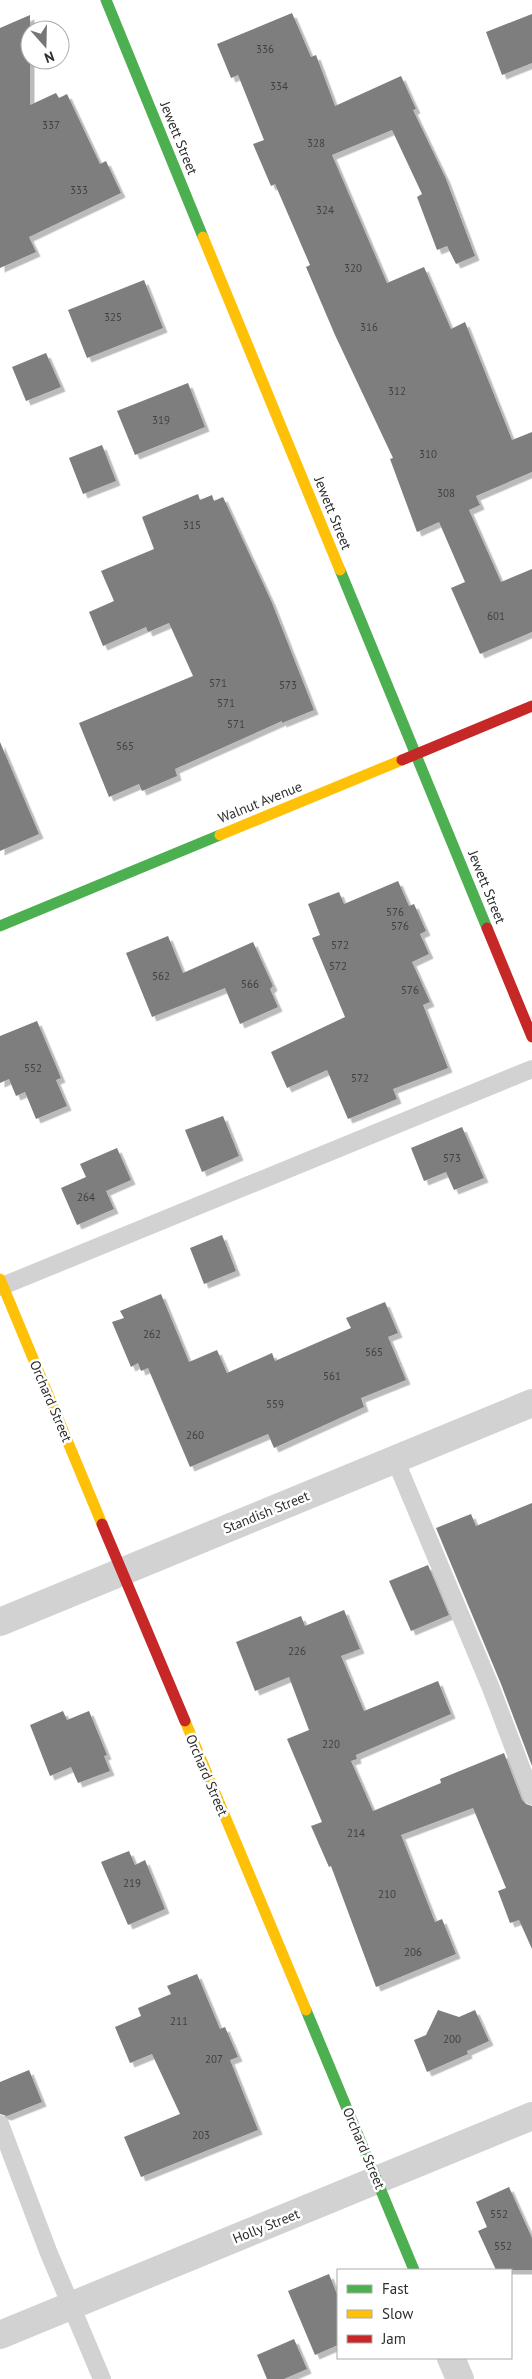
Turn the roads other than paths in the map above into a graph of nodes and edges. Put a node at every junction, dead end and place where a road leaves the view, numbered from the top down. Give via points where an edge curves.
1 (106, 0) edge
2 (532, 706) edge
3 (416, 754) junction
4 (0, 926) edge
5 (532, 1037) edge
6 (532, 1069) edge
7 (1, 1284) edge
8 (532, 1403) edge
9 (395, 1459) junction
10 (122, 1571) junction
11 (0, 1622) edge
12 (532, 1796) edge
13 (532, 2116) edge
14 (0, 2124) edge
15 (377, 2180) junction
16 (414, 2269) edge
17 (72, 2306) junction
18 (0, 2335) edge
19 (451, 2359) edge
20 (102, 2379) edge
21 (460, 2379) edge

1 - 3 street, Jewett Street
2 - 3 street, Walnut Avenue
3 - 4 street, Walnut Avenue
3 - 5 street, Jewett Street
6 - 7 lane
7 - 10 street, Orchard Street
8 - 9 street, Standish Street
9 - 10 street, Standish Street
9 - 12 lane via 491,1688
10 - 11 street, Standish Street
10 - 15 street, Orchard Street
13 - 15 street, Holly Street
14 - 17 lane
15 - 16 street, Orchard Street
15 - 17 street, Holly Street
17 - 18 street, Holly Street
17 - 20 lane
19 - 21 street

